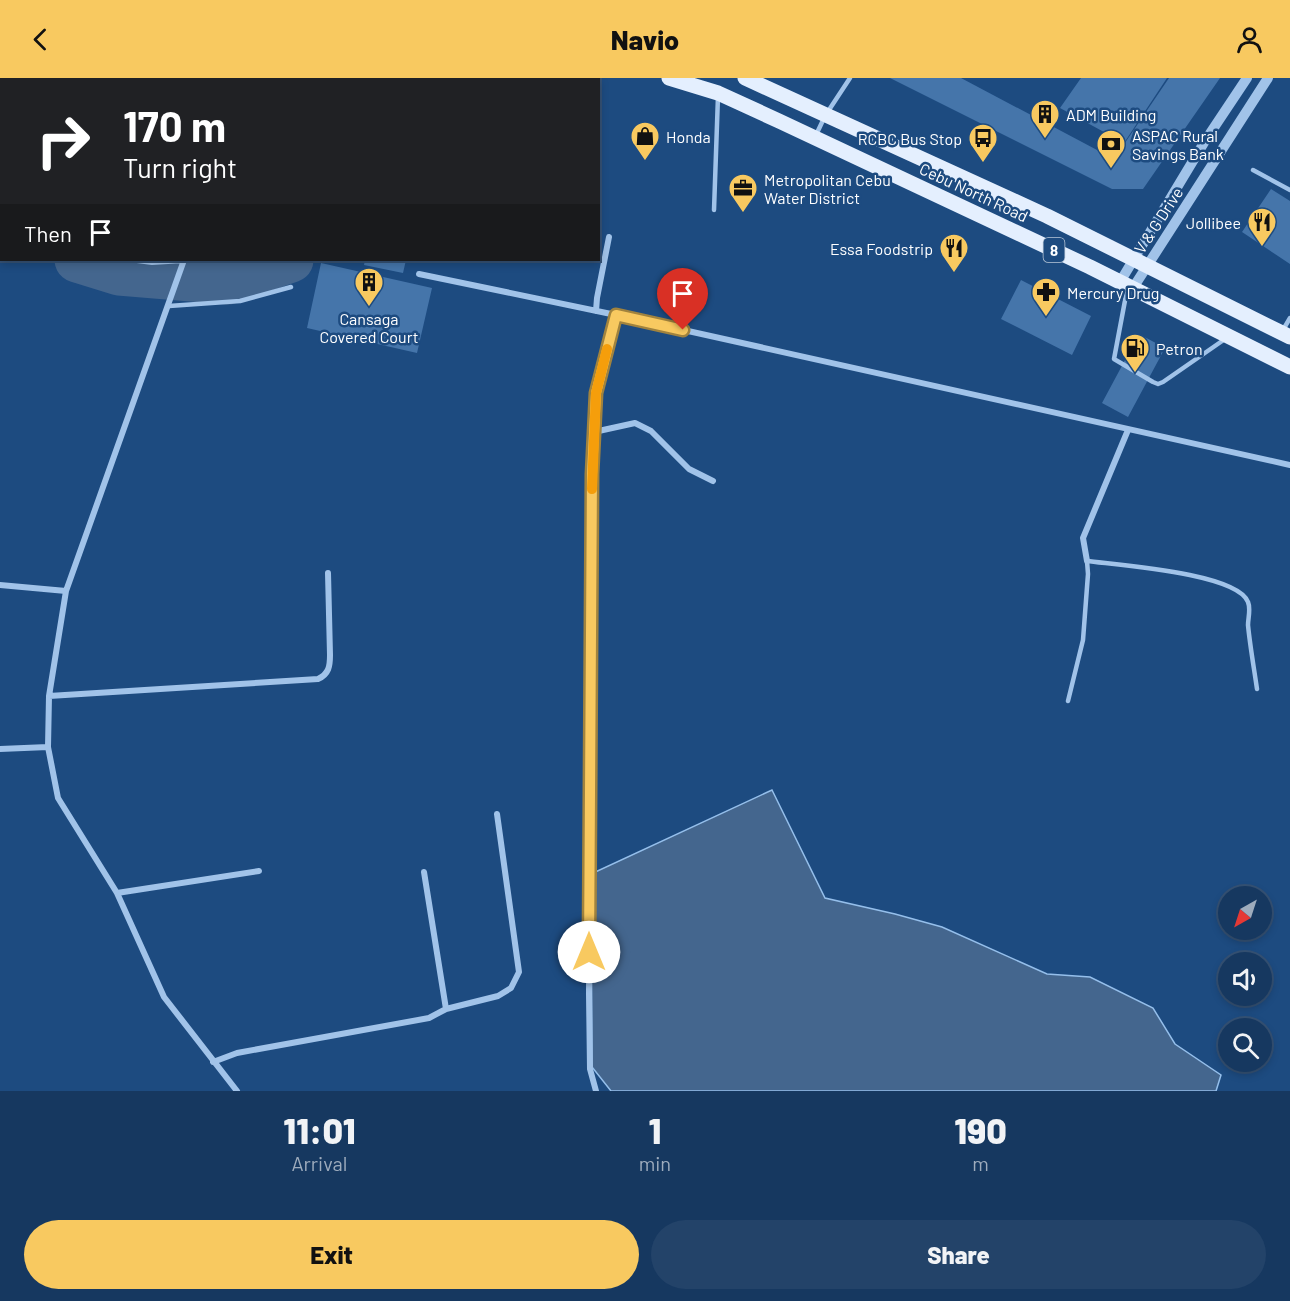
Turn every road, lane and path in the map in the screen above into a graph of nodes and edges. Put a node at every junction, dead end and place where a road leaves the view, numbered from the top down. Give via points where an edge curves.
1 (669, 78) edge
2 (745, 78) edge
3 (849, 78) edge
4 (1247, 78) edge
5 (1268, 78) edge
6 (718, 93) junction
7 (825, 116) junction
8 (815, 138) junction
9 (1253, 170) dead end
10 (1290, 190) edge
11 (714, 210) dead end
12 (609, 237) dead end
13 (144, 261) edge
14 (168, 261) edge
15 (184, 261) edge
16 (1140, 262) junction
17 (419, 274) dead end
18 (1127, 285) junction
19 (291, 287) dead end
20 (169, 306) junction
21 (596, 311) junction
22 (616, 315) junction
23 (1290, 318) edge
24 (1286, 334) edge
25 (1229, 336) junction
26 (1290, 368) edge
27 (1128, 430) junction
28 (594, 432) junction
29 (1290, 465) edge
30 (713, 481) dead end
31 (1087, 561) junction
32 (328, 573) dead end
33 (0, 585) edge
34 (66, 591) junction
35 (1257, 689) dead end
36 (49, 696) junction
37 (1068, 701) dead end
38 (48, 747) junction
39 (0, 749) edge
40 (497, 814) dead end
41 (259, 871) dead end
42 (424, 872) dead end
43 (117, 893) junction
44 (446, 1010) junction
45 (213, 1062) junction
46 (237, 1091) edge
47 (596, 1091) edge

1 - 6 main road, Cebu North Road / 8
2 - 7 main road, Cebu North Road / 8
3 - 7 lane
4 - 16 street, V & G Drive via 1205,141
5 - 16 street, V & G Drive
6 - 8 main road, Cebu North Road / 8
6 - 11 lane
7 - 8 lane
7 - 16 main road, Cebu North Road / 8
8 - 18 main road, Cebu North Road / 8
9 - 10 lane
12 - 21 street
13 - 14 street
15 - 20 street
16 - 18 street, V & G Drive
16 - 24 main road, Cebu North Road / 8
17 - 21 street
18 - 25 main road, Cebu North Road / 8
18 - 25 lane via 1114,359 1153,382 1163,382
19 - 20 lane via 240,301
20 - 34 street
21 - 22 street
22 - 27 street
22 - 28 street via 596,393
23 - 24 lane
25 - 26 main road, Cebu North Road / 8
27 - 29 street
27 - 31 street via 1083,538
28 - 30 street via 635,423 651,431 689,469
28 - 47 street via 589,994 590,1069
31 - 35 lane via 1180,572 1243,592 1249,604
31 - 37 lane via 1083,640
32 - 36 street via 330,665 323,677
33 - 34 street
34 - 36 street
36 - 38 street
38 - 39 street
38 - 43 street via 58,798
40 - 44 street via 519,972 511,988 498,996
41 - 43 street
42 - 44 street
43 - 45 street via 164,998
44 - 45 street via 429,1018 237,1053
45 - 46 street

